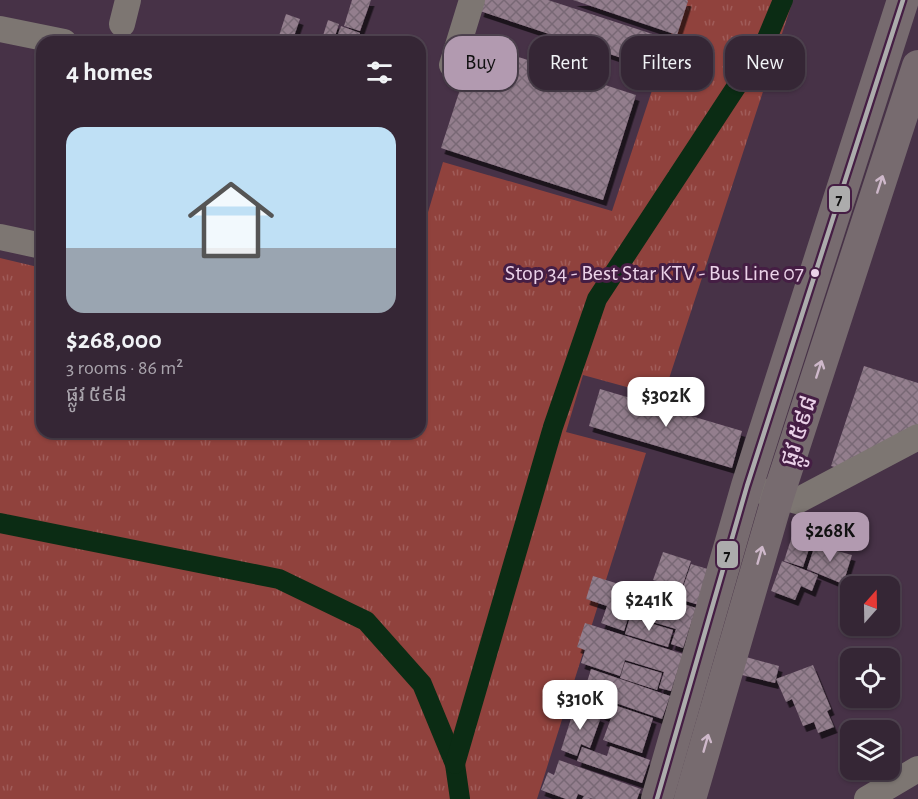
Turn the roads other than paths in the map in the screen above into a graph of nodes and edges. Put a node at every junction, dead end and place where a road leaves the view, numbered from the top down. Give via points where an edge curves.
1 (472, 0) edge
2 (905, 21) edge
3 (0, 28) edge
4 (37, 36) edge
5 (461, 36) edge
6 (918, 66) edge
7 (0, 237) edge
8 (36, 245) edge
9 (918, 437) edge
10 (747, 486) junction
11 (778, 496) junction
12 (918, 770) edge
13 (657, 799) edge
14 (690, 799) edge
15 (867, 799) edge

1 - 5 street
2 - 10 main road, ផ្លូវ ៥៩៨
3 - 4 street
11 -> 6 main road, ផ្លូវ ៥៩៨
7 - 8 street
9 - 11 street via 797,501
10 - 11 street
10 - 13 main road, ផ្លូវ ៥៩៨
14 -> 11 main road, ផ្លូវ ៥៩៨
12 - 15 street

